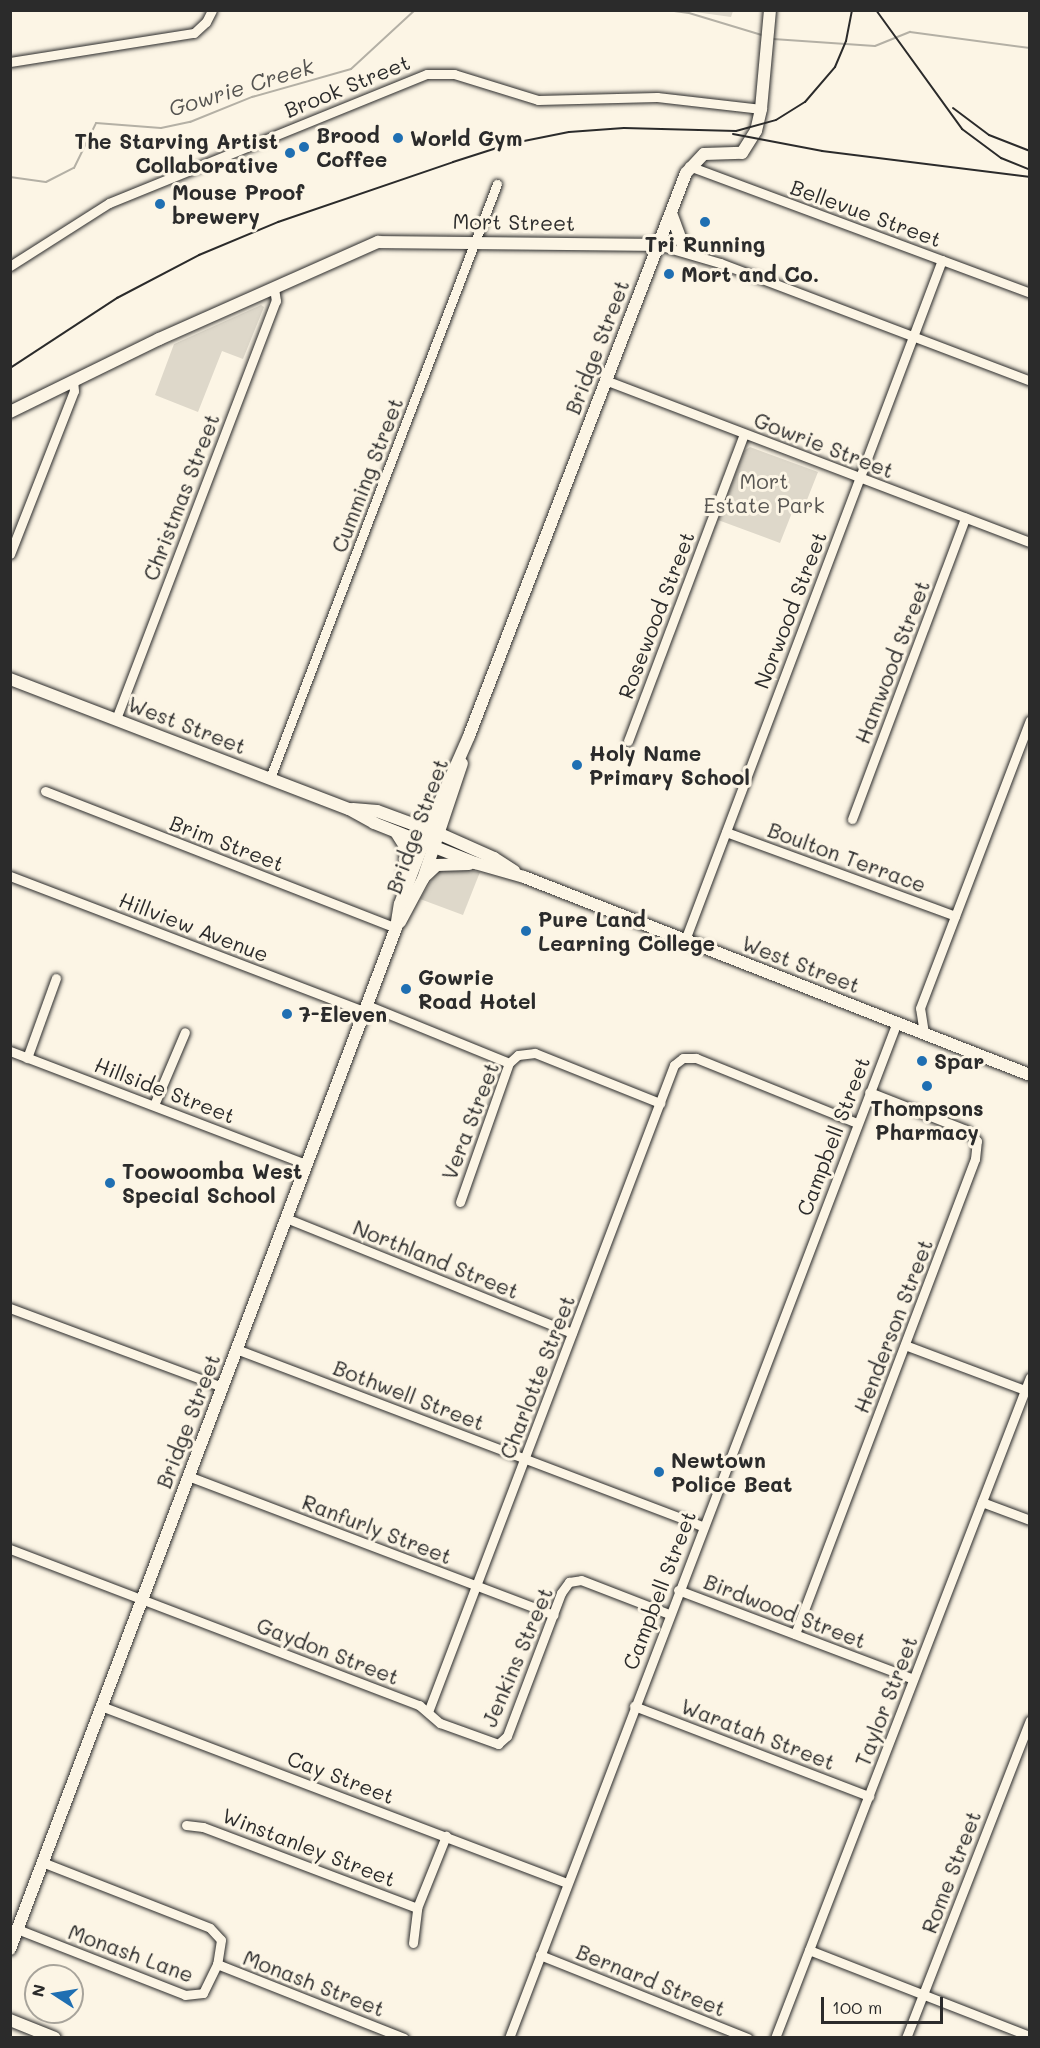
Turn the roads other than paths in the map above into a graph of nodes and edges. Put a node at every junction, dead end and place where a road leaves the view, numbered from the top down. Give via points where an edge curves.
1 (212, 10) edge
2 (770, 10) edge
3 (10, 62) edge
4 (762, 109) junction
5 (689, 166) junction
6 (497, 184) dead end
7 (671, 213) junction
8 (476, 241) junction
9 (658, 245) junction
10 (685, 251) junction
11 (942, 260) junction
12 (10, 266) edge
13 (274, 288) junction
14 (1029, 293) edge
15 (913, 337) junction
16 (73, 380) junction
17 (605, 381) junction
18 (1029, 381) edge
19 (10, 412) edge
20 (744, 434) junction
21 (860, 478) junction
22 (966, 518) junction
23 (1029, 542) edge
24 (11, 549) edge
25 (10, 679) edge
26 (116, 719) junction
27 (1029, 720) edge
28 (628, 741) dead end
29 (270, 778) junction
30 (45, 791) dead end
31 (349, 809) junction
32 (852, 819) dead end
33 (396, 832) junction
34 (726, 832) junction
35 (432, 838) junction
36 (491, 869) junction
37 (10, 876) edge
38 (524, 878) junction
39 (423, 879) junction
40 (400, 904) junction
41 (955, 916) junction
42 (396, 928) junction
43 (685, 940) junction
44 (56, 978) dead end
45 (365, 1008) junction
46 (897, 1022) junction
47 (185, 1032) dead end
48 (924, 1033) junction
49 (10, 1051) edge
50 (27, 1058) junction
51 (509, 1063) junction
52 (1029, 1075) edge
53 (869, 1092) junction
54 (660, 1103) junction
55 (154, 1105) junction
56 (857, 1123) junction
57 (306, 1164) junction
58 (460, 1202) dead end
59 (286, 1218) junction
60 (10, 1308) edge
61 (572, 1333) junction
62 (905, 1345) junction
63 (236, 1349) junction
64 (1029, 1377) edge
65 (222, 1387) junction
66 (1024, 1390) junction
67 (525, 1458) junction
68 (188, 1476) junction
69 (982, 1502) junction
70 (1029, 1520) edge
71 (703, 1526) junction
72 (10, 1549) edge
73 (476, 1586) junction
74 (678, 1590) junction
75 (142, 1598) junction
76 (669, 1614) junction
77 (553, 1615) junction
78 (795, 1634) junction
79 (913, 1679) junction
80 (101, 1706) junction
81 (634, 1706) junction
82 (428, 1712) junction
83 (1029, 1720) edge
84 (498, 1744) joint
85 (869, 1796) junction
86 (186, 1825) dead end
87 (446, 1836) junction
88 (42, 1862) junction
89 (567, 1883) junction
90 (417, 1908) junction
91 (17, 1929) junction
92 (10, 1942) edge
93 (413, 1943) dead end
94 (10, 1949) edge
95 (809, 1950) junction
96 (540, 1955) junction
97 (217, 1964) junction
98 (923, 1994) junction
99 (10, 2020) edge
100 (17, 2026) edge
101 (1029, 2036) edge
102 (55, 2037) edge
103 (404, 2037) edge
104 (508, 2037) edge
105 (748, 2037) edge
106 (775, 2037) edge
107 (906, 2037) edge

1 - 3 street via 194,33
2 - 4 main road
4 - 5 main road via 753,136 741,153 704,154
4 - 12 street, Brook Street via 657,97 538,100 454,75 427,74 109,202
5 - 7 main road, Bridge Street
5 - 11 street, Bellevue Street
6 - 8 street, Cumming Street
7 - 9 main road, Bridge Street
7 - 10 main road
8 - 9 main road, Mort Street
8 - 13 main road, Mort Street via 378,242
8 - 29 street, Cumming Street
9 - 10 street, Mort Street
9 - 17 main road, Bridge Street
10 - 15 street, Mort Street
11 - 14 street, Bellevue Street
11 - 15 street, Norwood Street
13 - 16 main road, Mort Street
13 - 26 street, Christmas Street via 276,301
15 - 18 street, Mort Street
15 - 21 street, Norwood Street
16 - 19 main road, Mort Street
16 - 24 street via 75,391
17 - 20 street, Gowrie Street
17 - 35 main road, Bridge Street
20 - 21 street, Gowrie Street
20 - 28 street, Rosewood Street
21 - 22 street, Gowrie Street
21 - 34 street, Norwood Street
22 - 23 street, Gowrie Street
22 - 32 street, Hamwood Street
25 - 26 main road, West Street
26 - 29 main road, West Street
27 - 41 street
29 - 31 main road, West Street
30 - 42 street, Brim Street
31 - 33 main road, West Street
31 - 35 main road, West Street via 377,811
33 - 35 main road, West Street
33 - 40 main road via 407,852
34 - 41 street, Boulton Terrace
34 - 43 street, Norwood Street
35 - 36 main road, West Street
35 - 38 main road, West Street via 494,858
35 - 39 main road, Bridge Street
35 - 40 main road, Bridge Street
36 - 38 main road, West Street
36 - 39 main road via 442,864
37 - 45 street, Hillview Avenue
38 - 43 main road, West Street
39 - 42 main road, Bridge Street
40 - 42 main road, Bridge Street
41 - 48 street via 922,1002 920,1019
42 - 45 main road, Bridge Street
43 - 46 main road, West Street
44 - 50 street
45 - 51 street, Hillview Avenue
45 - 57 main road, Bridge Street
46 - 48 main road, West Street
46 - 53 street, Campbell Street
47 - 55 street
48 - 52 main road, West Street
49 - 50 street, Hillside Street
50 - 55 street, Hillside Street
51 - 54 street, Vera Street via 518,1055 535,1053
51 - 58 street, Vera Street
53 - 56 street, Campbell Street
53 - 62 street, Henderson Street via 966,1130 977,1141 975,1159
54 - 56 street, Charlotte Street via 674,1065 683,1058 696,1058
54 - 61 street, Charlotte Street
55 - 57 street, Hillside Street
56 - 71 street, Campbell Street
57 - 59 main road, Bridge Street
59 - 61 street, Northland Street
59 - 63 main road, Bridge Street
60 - 65 street
61 - 67 street, Charlotte Street
62 - 66 street
62 - 78 street, Henderson Street
63 - 65 main road, Bridge Street
63 - 67 street, Bothwell Street
64 - 66 street, Taylor Street
65 - 68 main road, Bridge Street
66 - 69 street, Taylor Street
67 - 71 street, Bothwell Street
67 - 73 street, Charlotte Street
68 - 73 street, Ranfurly Street
68 - 75 main road, Bridge Street
69 - 70 street
69 - 79 street, Taylor Street
71 - 74 street, Campbell Street
72 - 75 street, Gaydon Street
73 - 77 street, Ranfurly Street
73 - 82 street, Charlotte Street
74 - 76 street, Campbell Street
74 - 78 street, Birdwood Street
75 - 80 main road, Bridge Street
75 - 82 street, Gaydon Street via 420,1705
76 - 77 street, Jenkins Street via 581,1580 569,1582
76 - 81 street, Campbell Street
77 - 84 street, Jenkins Street via 507,1736
78 - 79 street, Birdwood Street
79 - 85 street, Taylor Street
80 - 87 street, Cay Street
80 - 88 main road, Bridge Street
81 - 85 street, Waratah Street
81 - 89 street, Campbell Street
82 - 84 street, Gaydon Street via 440,1723
83 - 98 street, Rome Street
85 - 95 street, Taylor Street
86 - 90 street, Winstanley Street via 203,1827
87 - 89 street, Cay Street
87 - 90 street, Winstanley Street
88 - 91 main road, Bridge Street
88 - 97 street, Monash Street via 210,1928 221,1940
89 - 96 street, Campbell Street
90 - 93 street, Winstanley Street
91 - 92 main road, Bridge Street
91 - 94 main road, Bridge Street
91 - 97 street, Monash Lane via 193,1996 203,1993
95 - 98 street
95 - 106 street, Taylor Street
96 - 104 street, Campbell Street
96 - 105 street, Bernard Street
97 - 103 street, Monash Street
98 - 101 street
98 - 107 street, Rome Street
99 - 100 main road
100 - 102 main road

